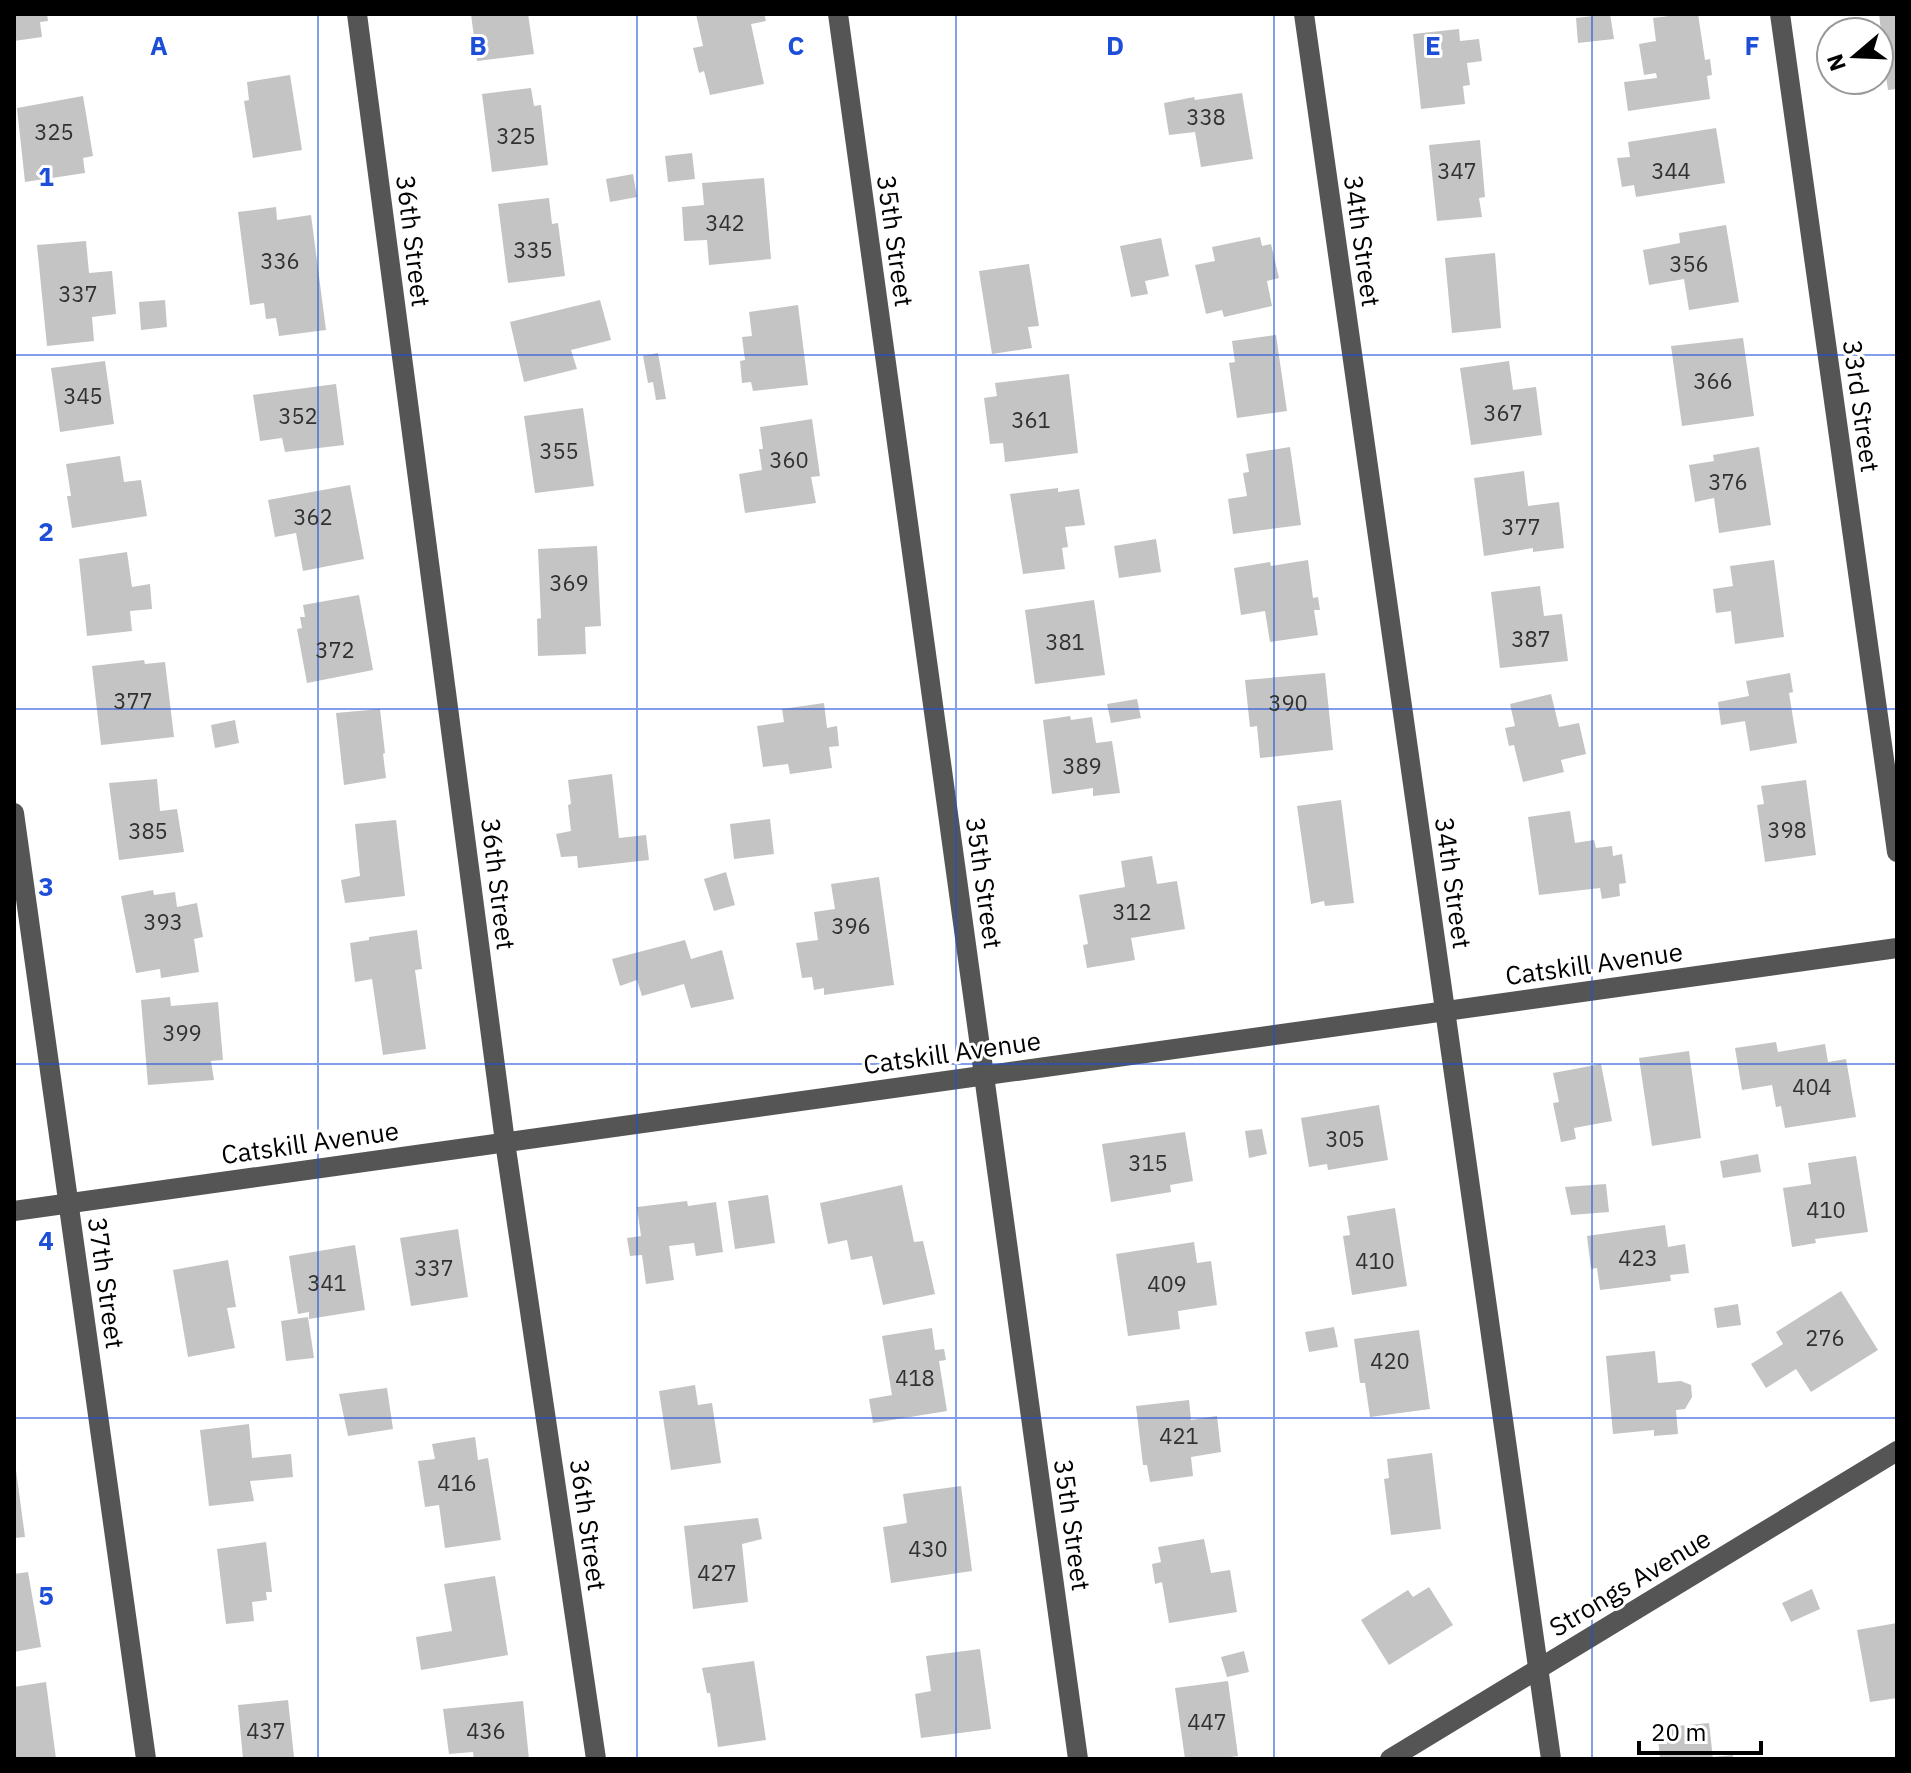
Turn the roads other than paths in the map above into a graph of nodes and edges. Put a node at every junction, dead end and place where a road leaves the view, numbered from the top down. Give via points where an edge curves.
1 (357, 14) edge
2 (838, 14) edge
3 (1304, 14) edge
4 (1780, 14) edge
5 (14, 813) edge
6 (1897, 852) edge
7 (1897, 948) edge
8 (1445, 1011) junction
9 (984, 1075) junction
10 (505, 1142) junction
11 (68, 1203) junction
12 (14, 1211) edge
13 (1897, 1451) edge
14 (1538, 1669) junction
15 (146, 1759) edge
16 (596, 1759) edge
17 (1078, 1759) edge
18 (1390, 1759) edge
19 (1551, 1759) edge

1 - 10 street, 36th Street
2 - 9 street, 35th Street
3 - 8 street, 34th Street
4 - 6 street, 33rd Street
5 - 11 street, 37th Street
7 - 8 street, Catskill Avenue
8 - 9 street, Catskill Avenue
8 - 14 street, 34th Street
9 - 10 street, Catskill Avenue
9 - 17 street, 35th Street
10 - 11 street, Catskill Avenue
10 - 16 street, 36th Street
11 - 12 street, Catskill Avenue
11 - 15 street, 37th Street
13 - 14 street, Strongs Avenue
14 - 18 street, Strongs Avenue
14 - 19 street, 34th Street

